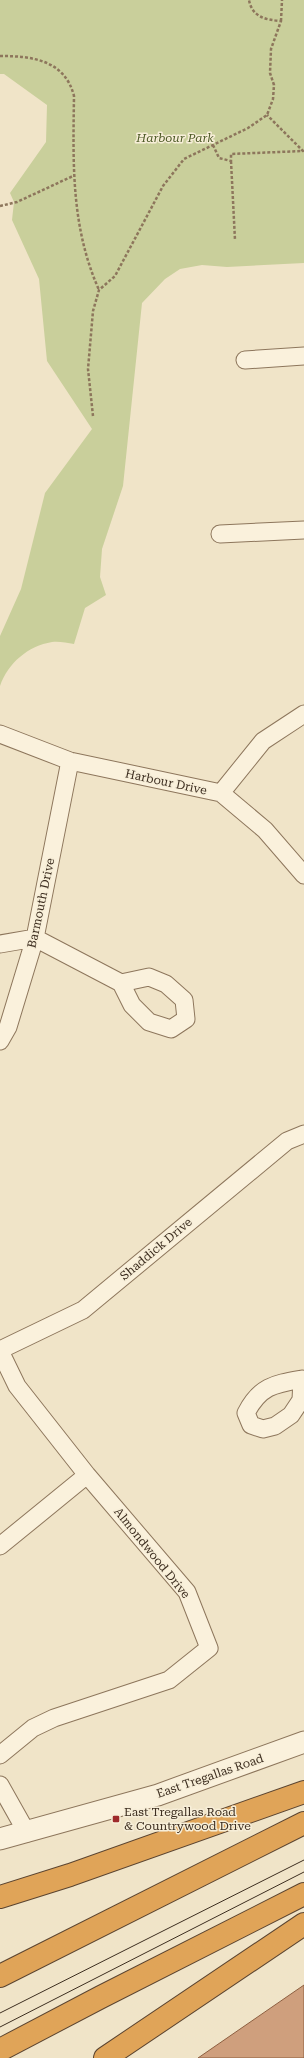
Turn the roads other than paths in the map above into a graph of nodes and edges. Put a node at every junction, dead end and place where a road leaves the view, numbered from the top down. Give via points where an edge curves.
1 (304, 356) edge
2 (245, 360) dead end
3 (304, 530) edge
4 (220, 534) dead end
5 (304, 714) edge
6 (0, 734) edge
7 (70, 761) junction
8 (221, 793) junction
9 (304, 874) edge
10 (35, 938) junction
11 (0, 944) edge
12 (121, 983) dead end
13 (0, 1041) edge
14 (304, 1134) edge
15 (0, 1351) edge
16 (87, 1474) junction
17 (0, 1546) edge
18 (304, 1742) edge
19 (0, 1755) edge
20 (0, 1785) edge
21 (304, 1792) edge
22 (304, 1823) edge
23 (27, 1833) junction
24 (0, 1839) edge
25 (304, 1894) edge
26 (0, 1897) edge
27 (304, 1924) edge
28 (0, 1976) edge
29 (0, 2050) edge
30 (105, 2058) edge

1 - 2 street
3 - 4 street
5 - 8 street via 263,741
6 - 7 street, Harbour Drive
7 - 8 street, Harbour Drive
7 - 10 street, Barmouth Drive
8 - 9 street, Harbour Drive via 265,830
10 - 11 street
10 - 12 street
10 - 13 street, Barmouth Drive via 8,1027
14 - 15 street, Shaddick Drive via 287,1141 83,1310
15 - 16 street, Almondwood Drive via 17,1386
16 - 17 street
16 - 19 street, Almondwood Drive via 187,1592 209,1648 169,1680 54,1718 34,1728
18 - 23 street, East Tregallas Road via 158,1795
20 - 23 street
21 - 26 highway via 70,1875
22 - 28 highway
23 - 24 street, East Tregallas Road
25 - 29 highway
27 - 30 highway

